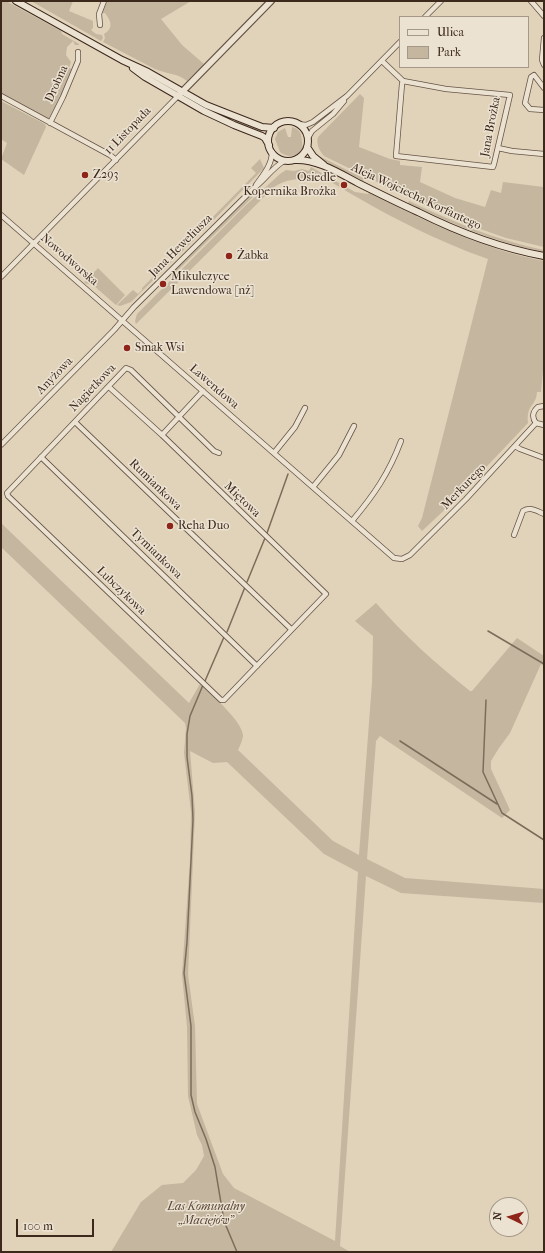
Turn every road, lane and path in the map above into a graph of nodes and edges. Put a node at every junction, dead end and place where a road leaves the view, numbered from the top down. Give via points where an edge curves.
1 (16, 1) edge
2 (104, 1) edge
3 (271, 1) edge
4 (442, 1) edge
5 (531, 1) edge
6 (426, 16) edge
7 (544, 16) edge
8 (100, 25) dead end
9 (544, 38) edge
10 (399, 43) edge
11 (78, 52) dead end
12 (382, 61) junction
13 (544, 65) edge
14 (403, 81) junction
15 (544, 88) edge
16 (180, 94) junction
17 (1, 96) edge
18 (347, 96) junction
19 (544, 110) edge
20 (50, 123) junction
21 (298, 124) junction
22 (274, 128) junction
23 (308, 138) junction
24 (269, 145) junction
25 (307, 147) junction
26 (498, 148) junction
27 (272, 152) junction
28 (544, 154) edge
29 (116, 160) junction
30 (295, 160) junction
31 (284, 161) junction
32 (327, 167) junction
33 (254, 188) junction
34 (1, 215) edge
35 (34, 243) junction
36 (544, 256) edge
37 (1, 277) edge
38 (122, 320) junction
39 (109, 386) junction
40 (203, 391) junction
41 (544, 405) edge
42 (305, 408) dead end
43 (179, 417) junction
44 (75, 422) junction
45 (536, 423) junction
46 (544, 425) edge
47 (354, 426) dead end
48 (162, 435) junction
49 (401, 441) dead end
50 (1, 445) edge
51 (515, 446) junction
52 (274, 452) junction
53 (219, 453) dead end
54 (41, 457) junction
55 (544, 458) edge
56 (313, 487) junction
57 (544, 514) edge
58 (352, 521) junction
59 (514, 535) dead end
60 (402, 559) joint
61 (291, 629) junction
62 (257, 666) junction

1 - 16 main road via 148,72
2 - 8 street via 99,14
3 - 16 street, 11 Listopada
4 - 6 street
5 - 7 street
9 - 13 street
10 - 12 street
11 - 20 street, Drobna via 78,61
12 - 14 street
12 - 18 street
14 - 26 street, Jana Brożka via 446,89 510,95
14 - 26 street, Jana Brożka via 396,156 488,168 493,167
15 - 19 street via 534,75 531,77 525,103 530,109
16 - 22 main road via 237,118 262,127
16 - 24 main road via 214,117 262,136
16 - 29 street, 11 Listopada
17 - 20 street
18 - 21 street via 313,122 306,125
18 - 23 street
20 - 29 street
21 - 22 main road via 284,122
21 - 23 main road
22 - 24 main road via 269,135
23 - 25 main road
24 - 27 main road
25 - 30 main road
25 - 32 main road, Aleja Wojciecha Korfantego via 313,156
26 - 28 street
27 - 31 main road
27 - 33 street, Jana Heweliusza via 270,165
29 - 35 street, 11 Listopada
30 - 31 main road
30 - 32 main road, Aleja Wojciecha Korfantego
31 - 33 street, Jana Heweliusza
32 - 36 main road, Aleja Wojciecha Korfantego via 451,228 494,244
33 - 38 street, Jana Heweliusza
34 - 35 street, Nowodworska
35 - 37 street, 11 Listopada
35 - 38 street, Nowodworska
38 - 40 street, Lawendowa
38 - 50 street, Anyżowa
39 - 43 street, Nagietkowa via 126,368 129,368
39 - 44 street, Nagietkowa
39 - 48 street, Miętowa
40 - 43 street
40 - 52 street, Lawendowa
41 - 45 street via 534,412 533,418
42 - 52 street via 295,427
43 - 48 street
43 - 53 street, Nagietkowa
44 - 54 street, Lubczykowa
44 - 61 street, Rumiankowa
45 - 46 street
45 - 51 street, Merkurego
47 - 56 street via 339,455
48 - 61 street, Miętowa via 326,594
49 - 58 street via 386,476
51 - 55 street
51 - 60 street, Merkurego via 475,490 408,557
52 - 56 street, Lawendowa
54 - 62 street, Tymiankowa
54 - 62 street, Lubczykowa via 9,490 8,496 221,700 224,700
56 - 58 street, Lawendowa
57 - 59 street via 525,509
58 - 60 street, Lawendowa via 394,558
61 - 62 street, Lubczykowa

